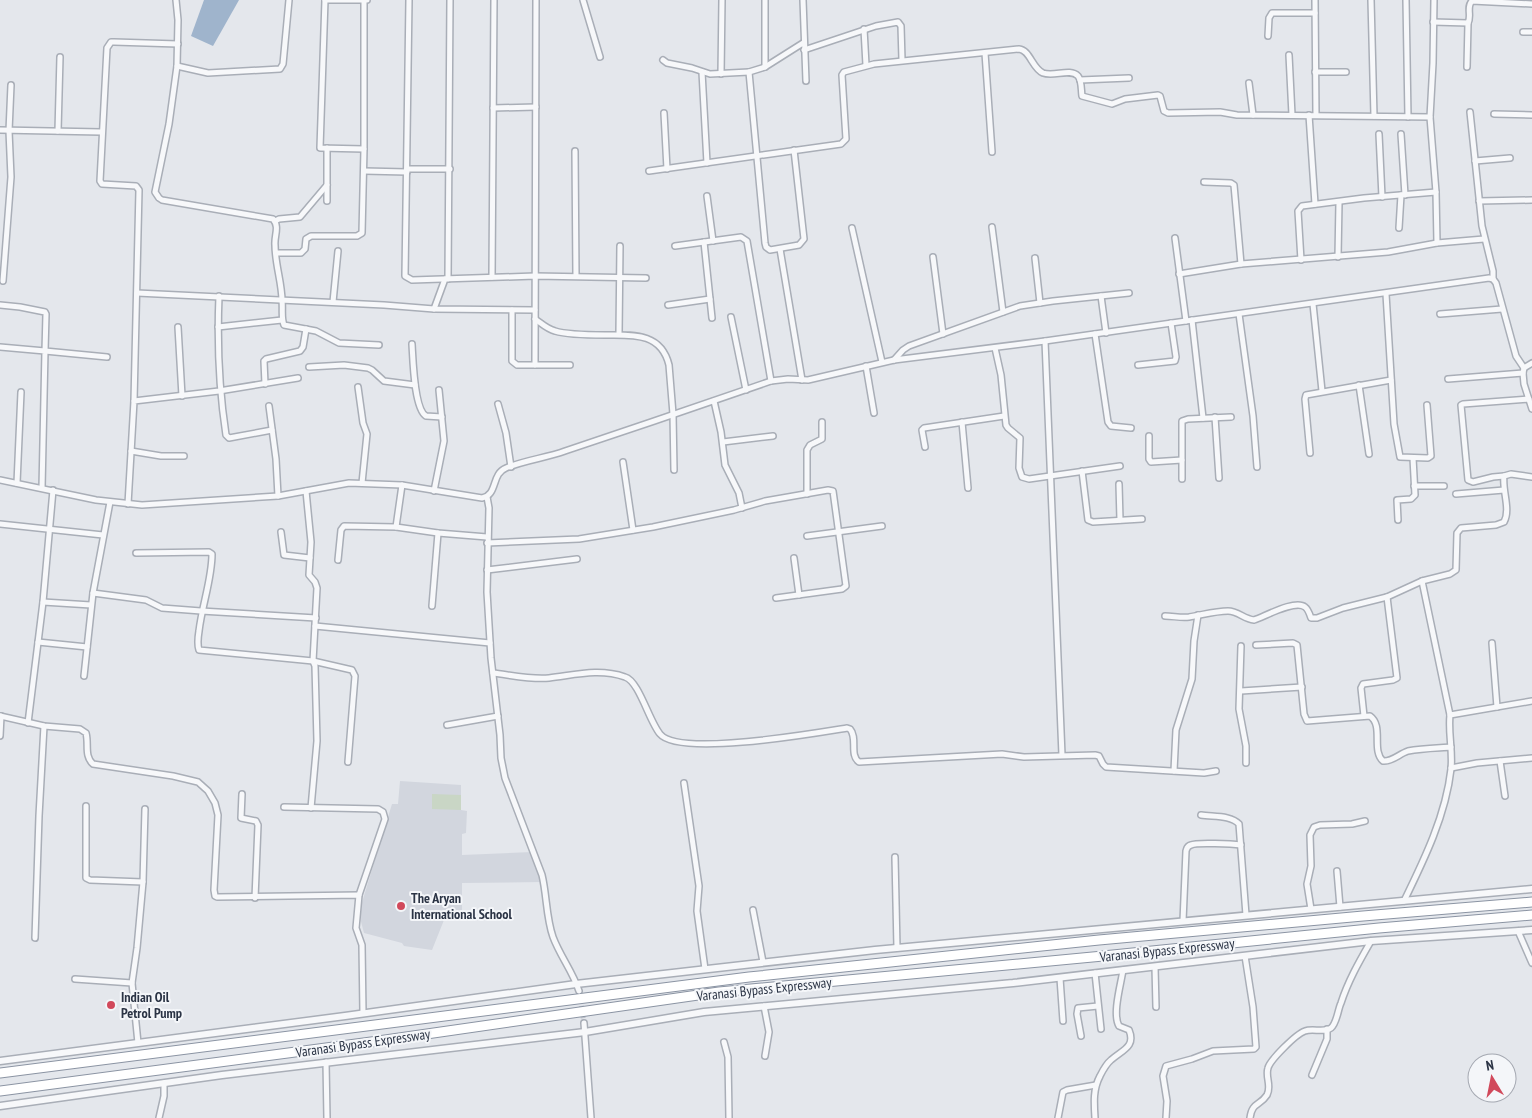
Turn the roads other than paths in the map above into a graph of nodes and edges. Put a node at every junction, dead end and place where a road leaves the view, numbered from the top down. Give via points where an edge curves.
1 (176, 0) edge
2 (289, 0) edge
3 (325, 0) edge
4 (365, 0) edge
5 (408, 0) edge
6 (450, 0) edge
7 (494, 0) edge
8 (536, 0) edge
9 (583, 0) edge
10 (722, 0) edge
11 (765, 0) edge
12 (803, 0) edge
13 (1314, 0) edge
14 (1371, 0) edge
15 (1406, 0) edge
16 (1434, 0) edge
17 (1532, 4) edge
18 (1315, 14) junction
19 (1434, 22) junction
20 (1468, 23) junction
21 (864, 30) junction
22 (1522, 32) dead end
23 (1532, 32) edge
24 (1268, 36) dead end
25 (804, 43) junction
26 (178, 44) junction
27 (804, 50) junction
28 (985, 53) junction
29 (1289, 56) dead end
30 (60, 57) dead end
31 (600, 57) dead end
32 (663, 60) dead end
33 (902, 60) junction
34 (866, 65) junction
35 (177, 66) junction
36 (765, 67) junction
37 (1467, 67) dead end
38 (702, 72) junction
39 (748, 72) junction
40 (1315, 72) junction
41 (1346, 72) dead end
42 (721, 74) junction
43 (1129, 78) dead end
44 (1080, 80) junction
45 (806, 81) dead end
46 (1249, 83) dead end
47 (11, 85) dead end
48 (536, 107) junction
49 (493, 108) junction
50 (1470, 112) dead end
51 (664, 113) dead end
52 (1494, 114) dead end
53 (1532, 114) edge
54 (1253, 115) junction
55 (1292, 115) junction
56 (1309, 115) junction
57 (1316, 115) junction
58 (1374, 116) junction
59 (1408, 117) junction
60 (1430, 117) junction
61 (0, 130) edge
62 (9, 131) junction
63 (58, 131) junction
64 (101, 132) junction
65 (1379, 134) dead end
66 (1401, 134) dead end
67 (327, 148) junction
68 (364, 149) junction
69 (794, 150) junction
70 (574, 151) dead end
71 (992, 152) dead end
72 (756, 156) junction
73 (1510, 158) dead end
74 (1475, 161) junction
75 (707, 163) junction
76 (450, 169) junction
77 (667, 169) junction
78 (407, 170) junction
79 (364, 171) junction
80 (649, 172) dead end
81 (1204, 182) dead end
82 (327, 185) junction
83 (1436, 192) junction
84 (1403, 195) junction
85 (708, 196) dead end
86 (1382, 196) junction
87 (1532, 200) edge
88 (327, 201) dead end
89 (1479, 201) junction
90 (1340, 202) junction
91 (1314, 204) junction
92 (276, 221) junction
93 (992, 227) dead end
94 (852, 228) dead end
95 (1399, 228) dead end
96 (0, 237) edge
97 (7, 238) junction
98 (1175, 238) dead end
99 (1484, 239) junction
100 (713, 241) junction
101 (704, 242) junction
102 (1437, 243) junction
103 (620, 246) dead end
104 (675, 246) dead end
105 (780, 249) junction
106 (338, 251) dead end
107 (276, 252) junction
108 (1338, 256) junction
109 (933, 257) dead end
110 (1035, 258) dead end
111 (1301, 260) junction
112 (1241, 264) junction
113 (1180, 274) junction
114 (535, 276) junction
115 (576, 276) junction
116 (492, 277) junction
117 (618, 277) junction
118 (646, 278) dead end
119 (446, 279) junction
120 (1493, 279) junction
121 (3, 281) dead end
122 (137, 293) junction
123 (1129, 293) dead end
124 (1386, 294) junction
125 (219, 296) junction
126 (1101, 296) junction
127 (282, 299) junction
128 (710, 299) junction
129 (333, 302) junction
130 (1040, 303) junction
131 (1313, 304) junction
132 (0, 305) edge
133 (668, 305) dead end
134 (434, 309) junction
135 (1502, 309) junction
136 (512, 310) junction
137 (535, 310) junction
138 (1003, 312) junction
139 (1239, 314) junction
140 (1440, 314) dead end
141 (730, 317) dead end
142 (712, 318) dead end
143 (535, 319) junction
144 (282, 320) junction
145 (1192, 320) junction
146 (1186, 321) junction
147 (1171, 323) junction
148 (218, 327) junction
149 (178, 328) dead end
150 (306, 329) junction
151 (1106, 333) junction
152 (619, 334) junction
153 (943, 334) junction
154 (1095, 334) junction
155 (1045, 342) junction
156 (412, 344) dead end
157 (379, 345) dead end
158 (0, 347) edge
159 (995, 348) junction
160 (45, 351) junction
161 (107, 357) dead end
162 (894, 360) junction
163 (882, 362) junction
164 (1532, 363) edge
165 (535, 365) junction
166 (570, 365) dead end
167 (1138, 365) dead end
168 (866, 366) junction
169 (310, 367) dead end
170 (1524, 370) junction
171 (298, 378) dead end
172 (1448, 379) dead end
173 (802, 380) junction
174 (1391, 380) junction
175 (771, 381) junction
176 (264, 384) junction
177 (415, 385) junction
178 (1359, 385) junction
179 (358, 387) dead end
180 (439, 390) dead end
181 (746, 390) junction
182 (219, 391) junction
183 (1322, 391) junction
184 (21, 392) dead end
185 (182, 396) junction
186 (1529, 399) junction
187 (714, 401) junction
188 (134, 402) junction
189 (498, 404) dead end
190 (1428, 405) dead end
191 (268, 406) dead end
192 (1532, 409) edge
193 (874, 413) dead end
194 (673, 414) junction
195 (1004, 416) junction
196 (442, 417) junction
197 (1214, 417) junction
198 (1231, 417) dead end
199 (1204, 418) junction
200 (822, 422) dead end
201 (962, 422) junction
202 (1131, 428) dead end
203 (272, 430) junction
204 (773, 436) dead end
205 (1149, 436) dead end
206 (723, 442) junction
207 (925, 447) dead end
208 (131, 451) junction
209 (1310, 453) dead end
210 (1370, 454) dead end
211 (184, 456) dead end
212 (1412, 458) junction
213 (1182, 460) junction
214 (623, 462) dead end
215 (1120, 466) dead end
216 (511, 467) junction
217 (1257, 467) dead end
218 (674, 470) dead end
219 (1082, 471) junction
220 (1052, 475) junction
221 (1504, 476) junction
222 (1532, 477) edge
223 (1219, 478) dead end
224 (1182, 479) dead end
225 (0, 480) edge
226 (18, 483) junction
227 (362, 483) junction
228 (1118, 484) dead end
229 (402, 485) junction
230 (1414, 486) junction
231 (1444, 486) dead end
232 (42, 488) junction
233 (968, 488) dead end
234 (52, 490) junction
235 (1504, 490) junction
236 (306, 491) junction
237 (434, 491) junction
238 (806, 494) junction
239 (1456, 494) dead end
240 (278, 496) junction
241 (486, 497) junction
242 (110, 502) junction
243 (128, 504) junction
244 (742, 508) junction
245 (1142, 519) dead end
246 (1120, 520) junction
247 (1398, 520) dead end
248 (0, 524) edge
249 (882, 526) dead end
250 (396, 527) junction
251 (49, 530) junction
252 (634, 530) junction
253 (281, 532) dead end
254 (839, 532) junction
255 (438, 534) junction
256 (103, 535) junction
257 (807, 536) dead end
258 (487, 540) junction
259 (136, 553) dead end
260 (310, 558) junction
261 (794, 558) dead end
262 (577, 559) dead end
263 (338, 560) dead end
264 (487, 570) junction
265 (1422, 580) junction
266 (93, 593) junction
267 (799, 594) junction
268 (1387, 597) junction
269 (776, 598) dead end
270 (43, 602) junction
271 (92, 605) junction
272 (432, 606) dead end
273 (201, 612) junction
274 (1198, 615) junction
275 (1165, 616) dead end
276 (316, 618) junction
277 (315, 626) junction
278 (38, 642) junction
279 (490, 643) junction
280 (1492, 643) dead end
281 (1256, 645) dead end
282 (1241, 646) dead end
283 (87, 648) junction
284 (313, 661) junction
285 (492, 673) junction
286 (84, 676) dead end
287 (1302, 687) junction
288 (1241, 691) junction
289 (1532, 701) edge
290 (1497, 707) junction
291 (1450, 715) junction
292 (1, 716) edge
293 (498, 716) junction
294 (1364, 716) junction
295 (28, 722) junction
296 (447, 725) dead end
297 (44, 726) junction
298 (0, 736) edge
299 (1451, 746) junction
300 (1062, 755) junction
301 (1532, 758) edge
302 (1500, 761) junction
303 (348, 762) dead end
304 (1246, 763) dead end
305 (1451, 768) junction
306 (1174, 771) junction
307 (1216, 771) dead end
308 (684, 784) dead end
309 (242, 794) dead end
310 (1505, 796) dead end
311 (86, 806) dead end
312 (284, 807) dead end
313 (311, 808) junction
314 (145, 809) dead end
315 (1201, 815) dead end
316 (1365, 821) dead end
317 (1241, 845) junction
318 (895, 856) dead end
319 (1337, 871) dead end
320 (143, 882) junction
321 (1532, 889) edge
322 (359, 896) junction
323 (256, 898) junction
324 (1404, 901) junction
325 (1532, 902) edge
326 (1340, 907) junction
327 (1310, 909) junction
328 (753, 910) dead end
329 (1532, 915) edge
330 (1246, 916) junction
331 (1183, 921) junction
332 (1532, 930) edge
333 (1518, 931) junction
334 (35, 938) dead end
335 (1370, 941) junction
336 (897, 948) junction
337 (1245, 956) junction
338 (763, 962) junction
339 (1532, 963) edge
340 (1155, 966) junction
341 (705, 969) junction
342 (1124, 970) junction
343 (1095, 974) junction
344 (1060, 978) junction
345 (74, 979) dead end
346 (132, 983) junction
347 (576, 984) junction
348 (579, 991) tunnel mouth
349 (764, 1006) junction
350 (1098, 1006) junction
351 (1156, 1008) dead end
352 (363, 1013) junction
353 (1063, 1021) dead end
354 (584, 1023) tunnel mouth
355 (1101, 1029) dead end
356 (1327, 1029) junction
357 (584, 1032) junction
358 (1081, 1036) dead end
359 (724, 1042) dead end
360 (138, 1043) junction
361 (765, 1056) dead end
362 (0, 1060) edge
363 (326, 1062) junction
364 (0, 1073) edge
365 (1312, 1075) dead end
366 (164, 1083) junction
367 (1096, 1085) junction
368 (0, 1092) edge
369 (0, 1106) edge
370 (1057, 1117) edge
371 (159, 1118) edge
372 (327, 1118) edge
373 (591, 1118) edge
374 (729, 1118) edge
375 (1095, 1118) edge
376 (1166, 1118) edge
377 (1250, 1118) edge

1 - 26 street
2 - 35 street via 280,69 208,73
3 - 4 street
3 - 67 street via 320,148
4 - 68 street
5 - 78 street
6 - 76 street
7 - 49 street
8 - 48 street
9 - 31 street
10 - 42 street
11 - 36 street
12 - 25 street
13 - 18 street
14 - 58 street
15 - 59 street
16 - 19 street
17 - 20 street via 1472,2
18 - 24 street via 1272,13
18 - 40 street
19 - 20 street
19 - 60 street
20 - 37 street
21 - 27 street
21 - 33 street via 899,23
21 - 34 street
22 - 23 street
25 - 27 street
25 - 36 street
26 - 35 street
26 - 64 street via 114,42 108,45
27 - 45 street
28 - 33 street
28 - 44 street via 1022,49 1041,72 1073,73
28 - 71 street
29 - 55 street
30 - 63 street
32 - 38 street
33 - 34 street
34 - 69 street via 843,73 846,141
35 - 92 street via 156,195 162,200
36 - 39 street
38 - 42 street
38 - 75 street
39 - 42 street
39 - 72 street
40 - 41 street
40 - 57 street
43 - 44 street
44 - 54 street via 1082,96 1109,104 1158,94 1168,114 1220,112
46 - 54 street
47 - 62 street
48 - 49 street
48 - 114 street
49 - 116 street
50 - 74 street
51 - 77 street
52 - 53 street
54 - 55 street
55 - 56 street
56 - 57 street
56 - 91 street
57 - 58 street
58 - 59 street
59 - 60 street
60 - 83 street
61 - 62 street
62 - 63 street
62 - 97 street via 11,177
63 - 64 street
64 - 122 street via 100,183 138,187
65 - 86 street
66 - 84 street
67 - 68 street
67 - 82 street
68 - 79 street
69 - 72 street
69 - 105 street via 804,239 800,244
70 - 115 street
72 - 75 street
72 - 105 street via 766,247
73 - 74 street
74 - 89 street
75 - 77 street
76 - 78 street
76 - 119 street
77 - 80 street
78 - 79 street
78 - 119 street via 405,276 412,280
79 - 107 street via 361,234 311,236 306,239 301,253
81 - 112 street via 1234,185
82 - 88 street
82 - 92 street via 300,217
83 - 84 street
83 - 102 street
84 - 86 street
84 - 95 street
85 - 100 street
86 - 90 street
87 - 89 street
89 - 99 street
90 - 91 street
90 - 108 street
91 - 111 street via 1302,206 1298,211
92 - 107 street
93 - 138 street
94 - 163 street
96 - 97 street
97 - 121 street
98 - 113 street
99 - 102 street
99 - 120 street
100 - 101 street
100 - 175 street via 744,237 747,241
101 - 104 street
101 - 128 street
102 - 108 street via 1388,252
103 - 117 street
105 - 173 street
106 - 129 street
107 - 127 street
108 - 111 street
109 - 153 street
110 - 130 street
111 - 112 street
112 - 113 street
113 - 146 street
114 - 115 street
114 - 116 street
114 - 137 street
115 - 117 street
116 - 119 street
117 - 118 street
117 - 152 street
119 - 134 street
120 - 124 street
120 - 135 street
122 - 125 street
122 - 188 street
123 - 126 street
124 - 131 street
124 - 174 street
125 - 127 street
125 - 148 street
126 - 130 street
126 - 151 street
127 - 129 street
127 - 144 street
128 - 133 street
128 - 142 street
129 - 134 street
130 - 138 street
131 - 139 street
131 - 183 street
132 - 160 street via 45,312
134 - 136 street
135 - 140 street
135 - 170 street via 1516,356
136 - 137 street
136 - 165 street via 512,361 517,366
137 - 143 street
138 - 153 street
139 - 145 street
139 - 217 street via 1254,416
141 - 181 street
143 - 152 street via 547,328 563,333
143 - 165 street
144 - 148 street
144 - 150 street via 286,326
145 - 146 street
145 - 199 street
146 - 147 street
147 - 151 street
147 - 167 street via 1176,361
148 - 182 street
149 - 185 street
150 - 157 street via 339,343
150 - 176 street via 300,351 264,361
151 - 154 street
152 - 194 street via 650,340 663,351 669,365
153 - 162 street via 908,346
154 - 155 street
154 - 202 street via 1108,422 1111,426
155 - 159 street
155 - 220 street
156 - 177 street
158 - 160 street
159 - 162 street
159 - 195 street
160 - 161 street
160 - 232 street
162 - 163 street
163 - 168 street
164 - 170 street
165 - 166 street
168 - 173 street
168 - 193 street
169 - 177 street via 344,365 368,368 384,381
170 - 172 street
170 - 186 street
171 - 176 street
173 - 175 street
174 - 178 street
174 - 212 street via 1398,455
175 - 181 street
176 - 182 street
177 - 196 street via 424,415
178 - 183 street
178 - 210 street
179 - 227 street via 367,434
180 - 196 street
181 - 187 street
182 - 185 street
182 - 203 street via 228,438
183 - 209 street via 1305,396
184 - 226 street
185 - 188 street
186 - 192 street
186 - 221 street via 1461,405 1468,480 1473,482
187 - 194 street
187 - 206 street
188 - 208 street
189 - 216 street
190 - 212 street via 1432,454 1428,458
191 - 203 street
194 - 216 street
194 - 218 street
195 - 201 street
195 - 220 street via 1008,428 1020,438 1022,477
196 - 237 street via 444,446
197 - 198 street
197 - 199 street
197 - 223 street
199 - 213 street via 1182,421
200 - 238 street via 822,439 807,450
201 - 207 street via 923,428
201 - 233 street
203 - 240 street
204 - 206 street
205 - 213 street via 1151,462
206 - 244 street via 725,465 739,493
208 - 211 street
208 - 243 street
212 - 230 street
213 - 224 street
214 - 252 street
215 - 219 street
216 - 241 street via 501,471 493,491
219 - 220 street
219 - 246 street via 1088,520
220 - 300 street
221 - 222 street
221 - 235 street
225 - 226 street
226 - 232 street
227 - 229 street
227 - 236 street
228 - 246 street
229 - 237 street
229 - 250 street
230 - 231 street
230 - 247 street via 1413,498 1397,500
232 - 234 street
234 - 242 street
234 - 251 street
235 - 239 street
235 - 265 street via 1504,522 1461,528 1456,570
236 - 240 street
236 - 260 street
237 - 241 street
238 - 244 street
238 - 254 street via 833,491
240 - 243 street
241 - 258 street
242 - 243 street
242 - 256 street
244 - 252 street
245 - 246 street
248 - 251 street
249 - 254 street
250 - 255 street
250 - 263 street via 342,528
251 - 256 street
251 - 270 street
252 - 258 street via 579,539
253 - 260 street via 284,555
254 - 257 street
254 - 267 street via 846,586
255 - 258 street
255 - 272 street
256 - 266 street
258 - 264 street
259 - 273 street via 211,553
260 - 276 street via 309,575 317,588
261 - 267 street
262 - 264 street
264 - 279 street
265 - 268 street
265 - 291 street
266 - 271 street
266 - 273 street via 146,600 162,608
267 - 269 street
268 - 274 street via 1318,618 1312,618 1302,606 1278,609 1254,620 1231,610
268 - 294 street via 1397,678 1363,684
270 - 271 street
270 - 278 street
271 - 283 street
273 - 276 street
273 - 284 street via 199,650
274 - 275 street
274 - 306 street via 1192,679 1176,730
276 - 277 street
277 - 279 street
277 - 284 street
278 - 283 street
278 - 295 street
279 - 285 street
280 - 290 street
281 - 287 street via 1297,645
282 - 288 street
283 - 286 street
284 - 303 street via 345,667 355,676
284 - 313 street via 317,741
285 - 293 street
285 - 300 street via 543,678 588,672 624,676 633,682 660,734 682,744 765,740 847,728 853,732 854,757 859,762 1002,754 1024,757
287 - 288 street
287 - 294 street via 1307,721
288 - 304 street via 1239,713 1247,750
289 - 290 street
290 - 291 street
291 - 299 street
292 - 295 street
292 - 298 street
293 - 296 street
293 - 347 street via 505,777 542,875 554,939
294 - 299 street via 1370,716 1376,723 1378,755 1383,761 1388,762 1411,751
295 - 297 street
297 - 323 street via 84,731 89,760 93,764 198,782 216,803 218,816 214,893 223,898
297 - 334 street
299 - 305 street
300 - 306 street via 1098,755 1106,767
301 - 302 street
302 - 305 street
302 - 310 street
305 - 324 street via 1441,812
306 - 307 street
308 - 341 street via 699,886 697,911
309 - 323 street via 241,818 258,825
311 - 320 street via 86,878
312 - 313 street
313 - 322 street via 378,809 383,812 385,819
314 - 320 street
315 - 317 street via 1236,820
316 - 327 street via 1320,825 1312,829 1311,870 1307,884
317 - 330 street
317 - 331 street via 1219,843 1188,847
318 - 336 street
319 - 326 street
320 - 346 street
321 - 324 street
322 - 323 street
322 - 352 street via 356,928 362,946
324 - 326 street
325 - 364 highway, Varanasi Bypass Expressway via 1099,940 749,977
326 - 327 street
327 - 330 street
328 - 338 street
329 - 368 highway, Varanasi Bypass Expressway via 719,992
330 - 331 street
331 - 336 street
332 - 333 street
333 - 335 street
333 - 339 street
335 - 337 street
335 - 356 street via 1347,984 1333,1025
336 - 338 street
337 - 340 street
337 - 376 street via 1256,1047 1213,1051 1166,1066 1162,1076 1167,1101
338 - 341 street
340 - 342 street
340 - 351 street
341 - 347 street
342 - 343 street
342 - 367 street via 1116,1021 1129,1030 1130,1042 1127,1049 1106,1066
343 - 344 street
343 - 350 street
344 - 349 street
344 - 353 street
345 - 346 street
346 - 360 street
347 - 348 street
347 - 352 street
349 - 357 street via 704,1012
349 - 361 street via 769,1032
350 - 355 street
350 - 358 street via 1077,1010
352 - 360 street
354 - 357 street
356 - 365 street via 1327,1039
356 - 377 street via 1304,1031 1272,1061 1268,1067 1267,1094 1254,1104
357 - 363 street
357 - 373 street
359 - 374 street via 728,1057
360 - 362 street
363 - 366 street
363 - 372 street
366 - 369 street
366 - 371 street
367 - 370 street via 1063,1092
367 - 375 street

